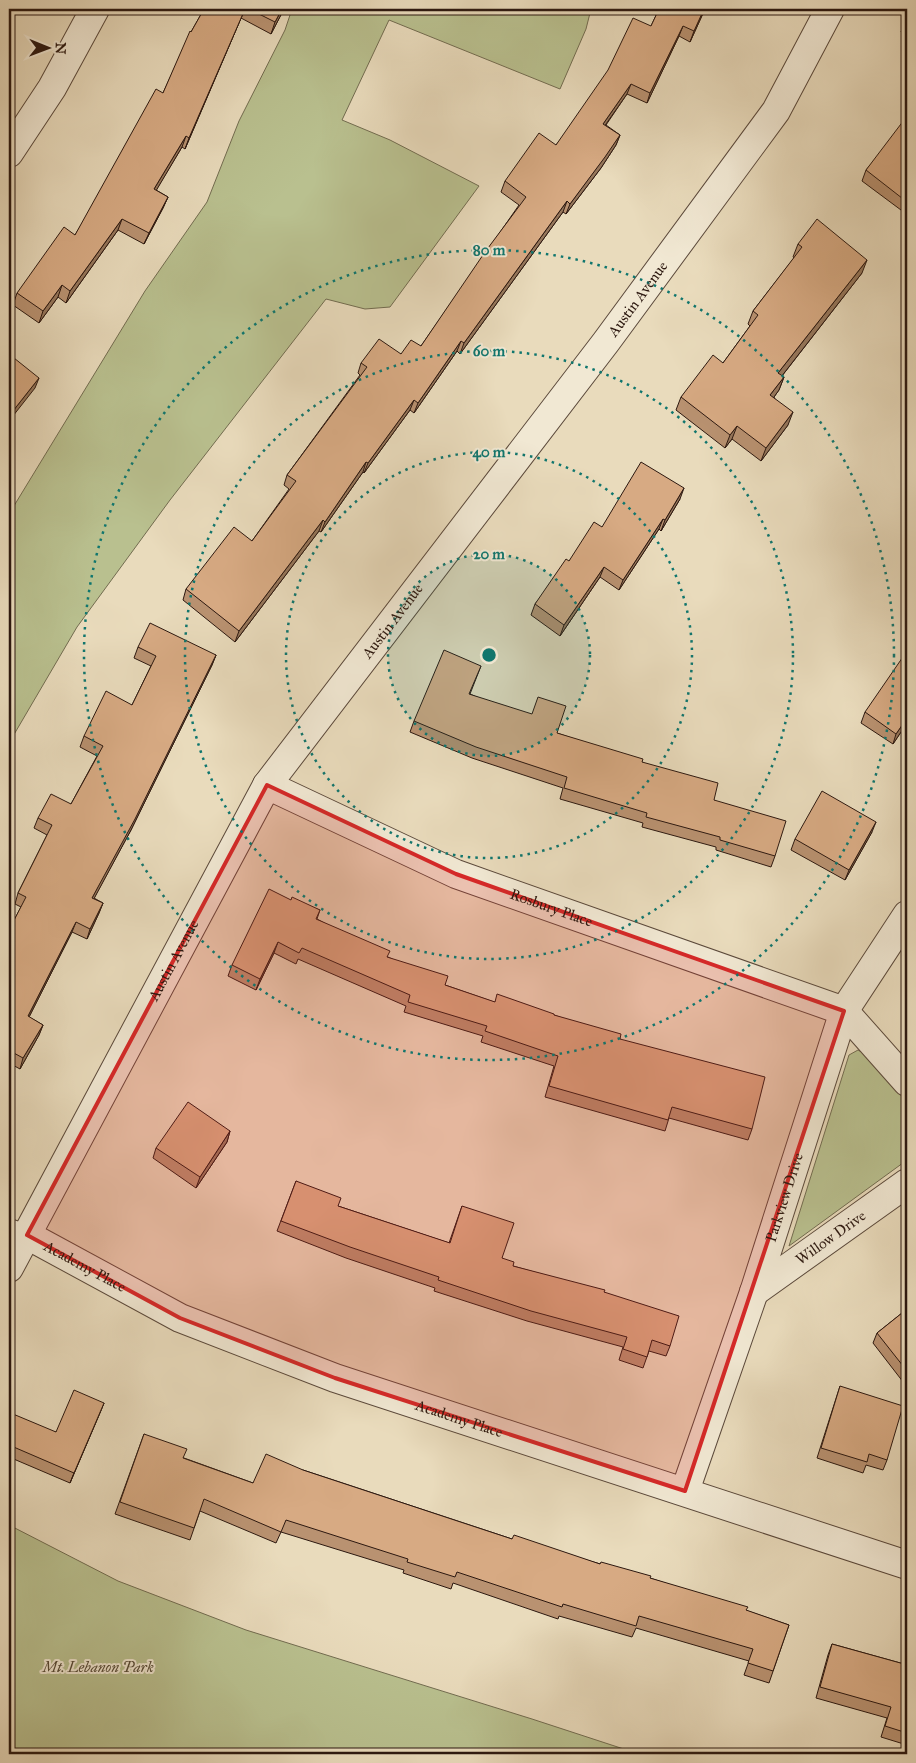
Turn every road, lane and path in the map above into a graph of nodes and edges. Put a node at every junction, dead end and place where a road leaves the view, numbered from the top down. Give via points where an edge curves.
1 (95, 9) edge
2 (830, 9) edge
3 (9, 153) edge
4 (267, 785) junction
5 (907, 915) edge
6 (844, 1011) junction
7 (907, 1082) edge
8 (907, 1183) edge
9 (18, 1232) edge
10 (9, 1268) edge
11 (754, 1292) junction
12 (685, 1491) junction
13 (907, 1565) edge

1 - 3 street via 52,88
2 - 4 street, Austin Avenue via 776,111 606,342
4 - 6 street, Rosbury Place via 456,874
4 - 9 street, Austin Avenue
5 - 6 street, Parkview Drive
6 - 7 street
6 - 11 street, Parkview Drive
8 - 11 street, Willow Drive
9 - 10 street, Austin Avenue
9 - 12 street, Academy Place via 180,1318 335,1378
11 - 12 street, Parkview Drive
12 - 13 street, Academy Place

